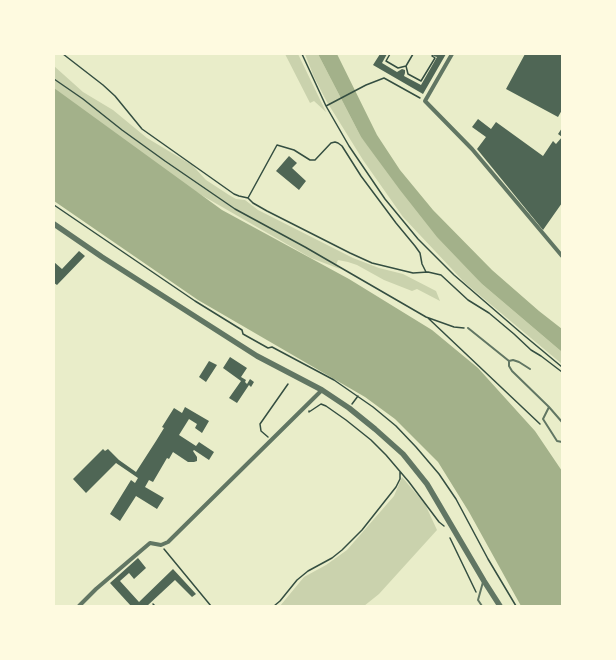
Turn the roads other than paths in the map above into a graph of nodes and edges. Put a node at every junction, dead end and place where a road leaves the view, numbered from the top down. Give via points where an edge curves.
1 (452, 54) edge
2 (54, 224) edge
3 (562, 256) edge
4 (468, 328) road end
5 (509, 360) junction
6 (530, 369) dead end
7 (322, 390) junction
8 (549, 407) junction
9 (562, 422) edge
10 (562, 442) edge
11 (484, 581) junction
12 (79, 606) edge
13 (482, 606) edge
14 (500, 606) edge

1 - 3 street via 425,101 472,149
2 - 7 street via 257,356
4 - 5 lane
5 - 6 lane
5 - 8 lane via 512,371
7 - 11 street via 349,408 403,454 427,484
7 - 12 street via 168,542 161,545 150,543 96,588
8 - 9 lane
8 - 10 lane via 543,419 557,441
11 - 13 lane via 478,600
11 - 14 street

